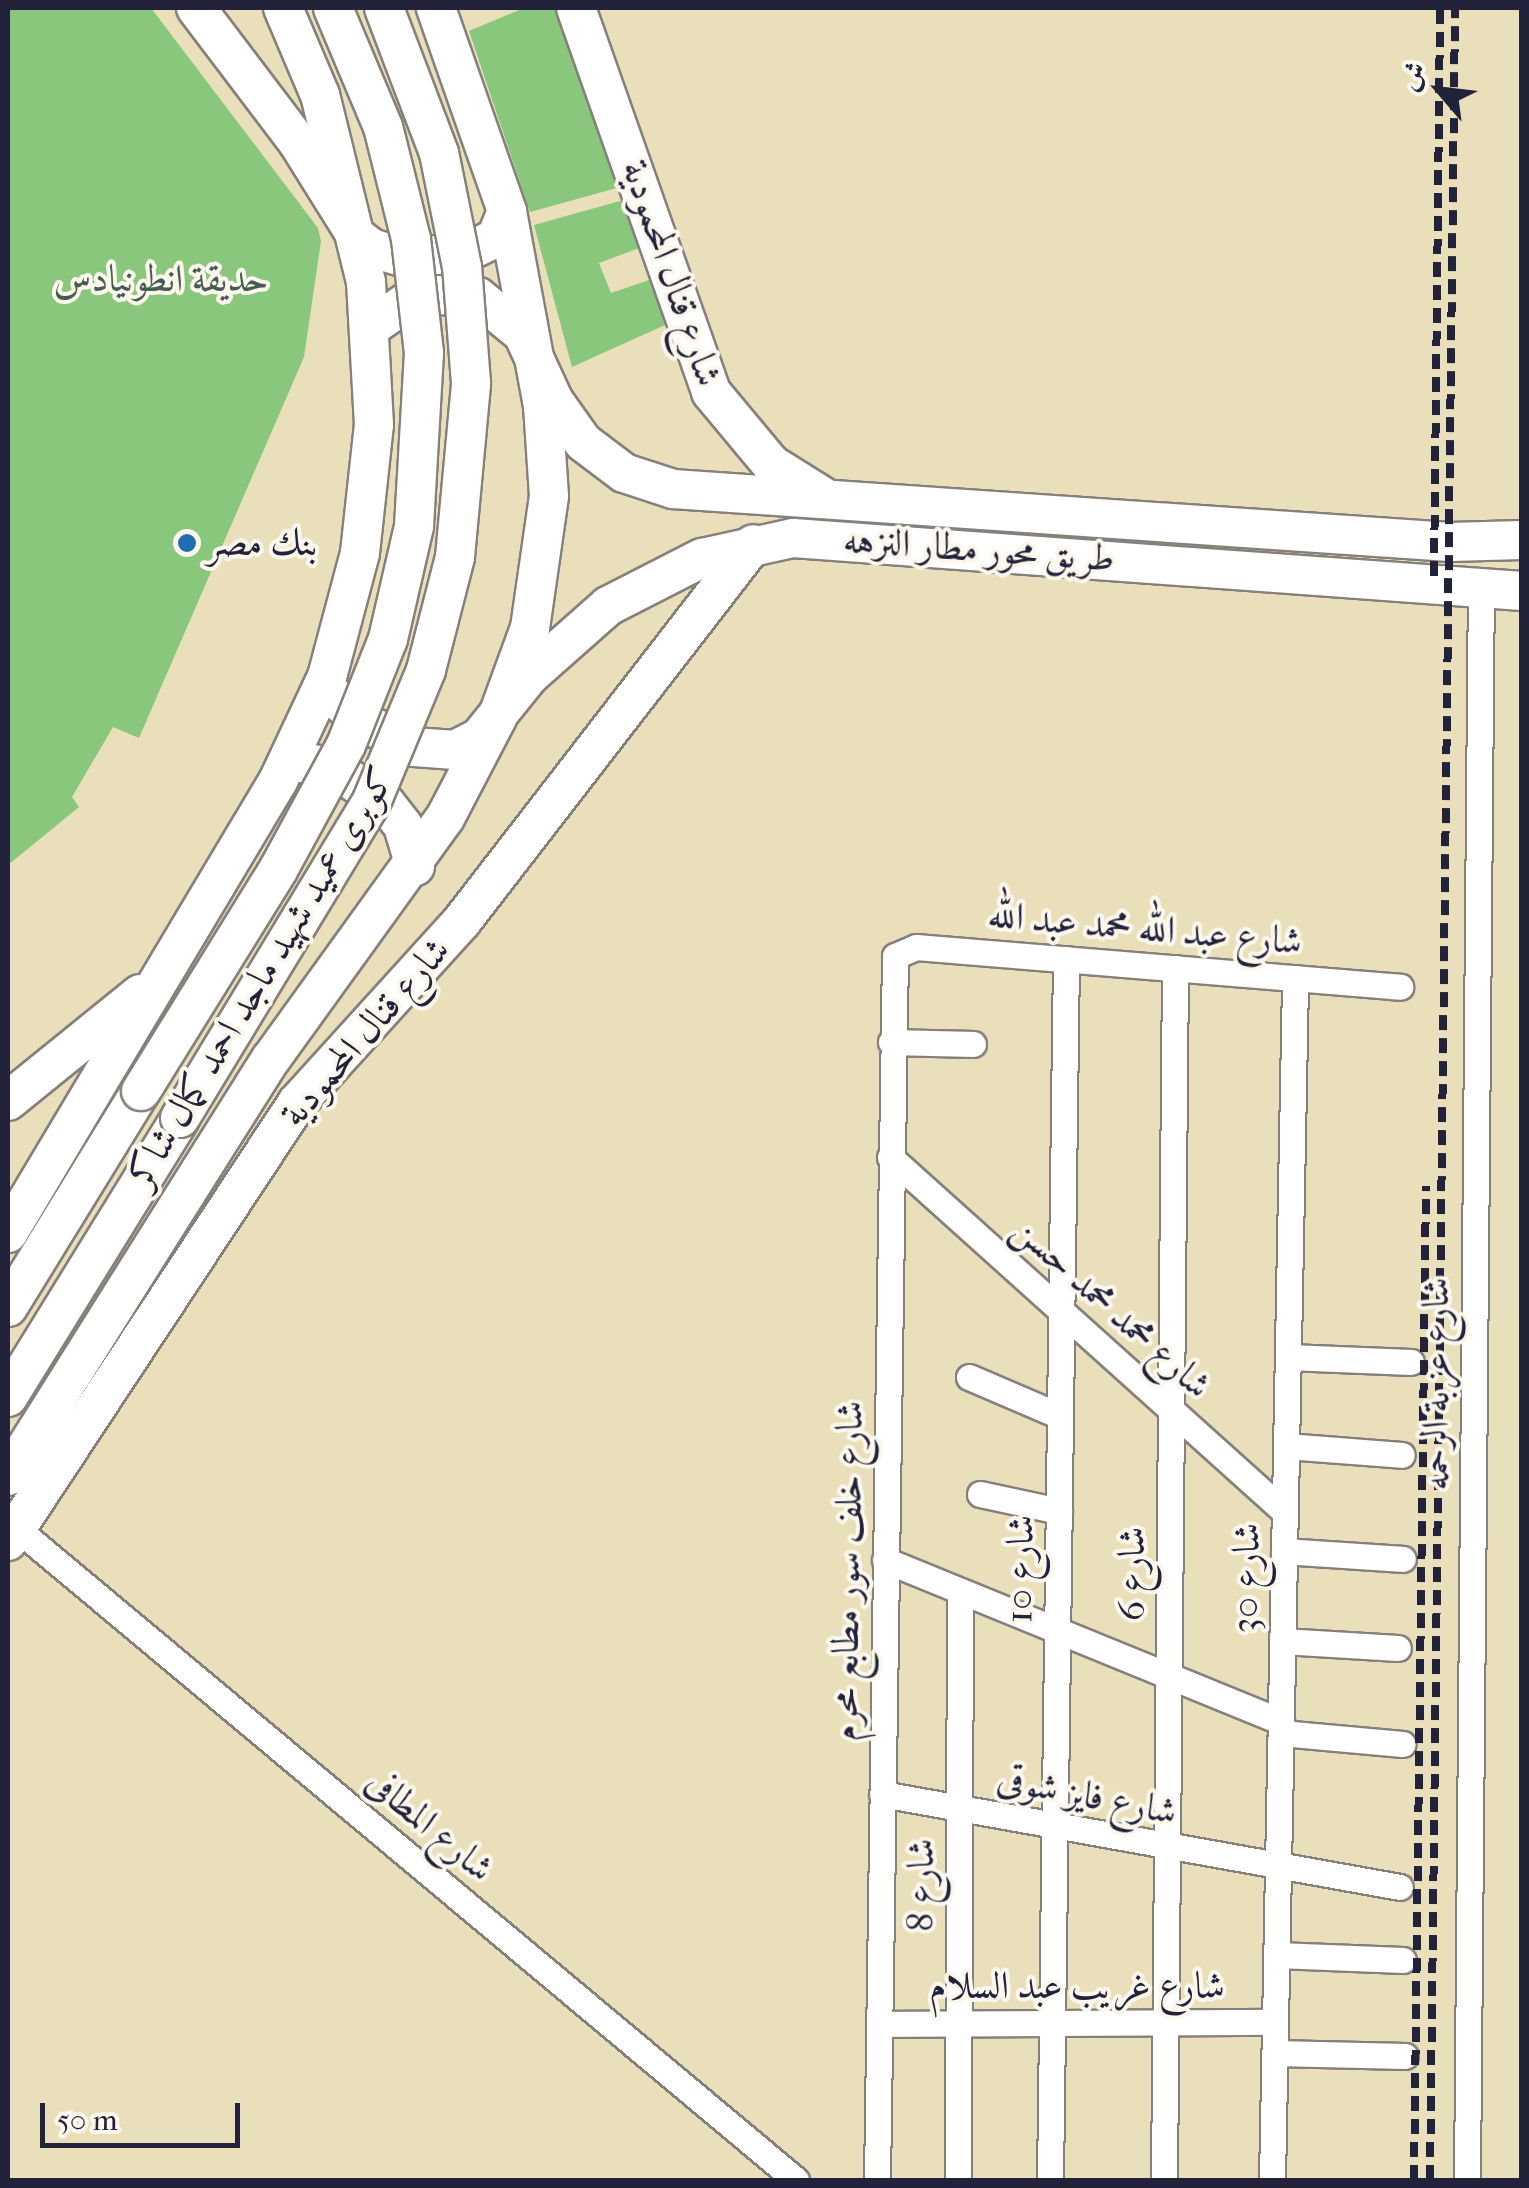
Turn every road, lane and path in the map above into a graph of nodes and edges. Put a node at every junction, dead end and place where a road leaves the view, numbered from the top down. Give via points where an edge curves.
1 (196, 8) edge
2 (283, 8) edge
3 (333, 8) edge
4 (384, 8) edge
5 (436, 8) edge
6 (576, 8) edge
7 (508, 210) junction
8 (357, 237) junction
9 (371, 327) junction
10 (534, 350) junction
11 (824, 498) junction
12 (1522, 540) edge
13 (753, 544) junction
14 (1481, 588) junction
15 (1522, 591) edge
16 (327, 677) junction
17 (497, 718) junction
18 (278, 782) junction
19 (415, 866) junction
20 (1066, 959) junction
21 (892, 963) joint
22 (171, 966) junction
23 (1175, 968) junction
24 (1295, 978) junction
25 (1400, 986) dead end
26 (891, 1042) junction
27 (973, 1044) dead end
28 (8, 1101) edge
29 (890, 1157) junction
30 (8, 1234) edge
31 (8, 1307) edge
32 (1062, 1311) junction
33 (1288, 1357) junction
34 (1410, 1362) dead end
35 (969, 1376) dead end
36 (8, 1397) edge
37 (1171, 1410) junction
38 (1060, 1416) junction
39 (1286, 1446) junction
40 (1402, 1455) dead end
41 (8, 1476) edge
42 (980, 1494) dead end
43 (1059, 1510) junction
44 (1285, 1512) junction
45 (11, 1534) edge
46 (1284, 1551) junction
47 (1403, 1558) dead end
48 (885, 1560) junction
49 (960, 1591) junction
50 (1057, 1630) junction
51 (1282, 1641) junction
52 (1398, 1648) dead end
53 (1169, 1676) junction
54 (1281, 1727) junction
55 (1403, 1744) dead end
56 (882, 1794) junction
57 (959, 1808) junction
58 (1055, 1827) junction
59 (1167, 1848) junction
60 (1278, 1869) junction
61 (1400, 1887) dead end
62 (1276, 1954) junction
63 (1403, 1960) dead end
64 (1275, 2022) junction
65 (1052, 2023) junction
66 (1166, 2023) junction
67 (879, 2024) junction
68 (958, 2024) junction
69 (1275, 2052) junction
70 (1405, 2056) dead end
71 (796, 2180) edge
72 (877, 2180) edge
73 (958, 2180) edge
74 (1050, 2180) edge
75 (1164, 2180) edge
76 (1272, 2180) edge
77 (1467, 2180) edge

1 - 8 main road via 296,141
2 - 8 main road via 320,95
3 - 31 main road, كوبرى عميد شهيد ماجد احمد كمال شاكر, bridge via 383,127 411,238 424,373 414,526 388,639 346,745
4 - 36 main road, كوبرى عميد شهيد ماجد احمد كمال شاكر, bridge via 439,153 462,267 469,441 455,557 426,670 371,803
5 - 7 main road
6 - 11 main road, شارع قنال المحمودية via 711,392 771,464
7 - 8 main road via 496,238 467,252 406,258
7 - 10 main road
8 - 9 main road
9 - 10 main road via 418,294 458,291 495,309
9 - 16 main road via 369,490 357,568
10 - 11 main road, طريق محور مطار النزهه via 567,423 624,473 686,491
10 - 17 main road via 547,451 546,540 530,628
11 - 12 main road, طريق محور مطار النزهه via 1450,542
13 - 14 main road, طريق محور مطار النزهه via 834,537
13 - 17 main road, طريق محور مطار النزهه via 686,565 608,606 554,651
13 - 45 main road, شارع قنال المحمودية via 462,922 297,1103
14 - 15 main road, طريق محور مطار النزهه
14 - 77 street, شارع عزبة الرحمه
16 - 17 main road via 348,712 428,751 468,746
16 - 18 main road
17 - 19 main road
18 - 19 main road via 304,762 331,766 396,814
18 - 22 main road
19 - 41 main road via 271,1058
20 - 21 street, شارع عبد الله محمد عبد الله via 908,946
20 - 23 street, شارع عبد الله محمد عبد الله
20 - 32 street, شارع 10
21 - 26 street, شارع خلف سور مطابع محرم
22 - 28 main road
22 - 30 main road
23 - 24 street, شارع عبد الله محمد عبد الله
23 - 37 street, شارع 6
24 - 25 street, شارع عبد الله محمد عبد الله
24 - 33 street, شارع 30
26 - 27 street
26 - 29 street, شارع خلف سور مطابع محرم
29 - 32 street, شارع محمد محمد حسن
29 - 48 street, شارع خلف سور مطابع محرم
32 - 37 street, شارع محمد محمد حسن
32 - 38 street, شارع 10
33 - 34 street
33 - 39 street, شارع 30
35 - 38 street
37 - 44 street, شارع محمد محمد حسن
37 - 53 street, شارع 6
38 - 43 street, شارع 10
39 - 40 street
39 - 44 street, شارع 30
42 - 43 street
43 - 50 street, شارع 10
44 - 46 street, شارع 30
45 - 71 street, شارع المطافى
46 - 47 street
46 - 51 street, شارع 30
48 - 49 street
48 - 56 street, شارع خلف سور مطابع محرم
49 - 50 street
49 - 57 street, شارع 8
50 - 53 street
50 - 58 street, شارع 10
51 - 52 street
51 - 54 street, شارع 30
53 - 54 street
53 - 59 street, شارع 6
54 - 55 street
54 - 60 street, شارع 30
56 - 57 street, شارع فايز شوقى
56 - 67 street, شارع خلف سور مطابع محرم
57 - 58 street, شارع فايز شوقى
57 - 68 street, شارع 8
58 - 59 street, شارع فايز شوقى
58 - 65 street, شارع 10
59 - 60 street, شارع فايز شوقى
59 - 66 street, شارع 6
60 - 61 street, شارع فايز شوقى
60 - 62 street, شارع 30
62 - 63 street
62 - 64 street, شارع 30
64 - 66 street, شارع غريب عبد السلام
64 - 69 street, شارع 30
65 - 66 street, شارع غريب عبد السلام
65 - 68 street, شارع غريب عبد السلام
65 - 74 street, شارع 10
66 - 75 street, شارع 6
67 - 68 street, شارع غريب عبد السلام
67 - 72 street, شارع خلف سور مطابع محرم
68 - 73 street, شارع 8
69 - 70 street
69 - 76 street, شارع 30

